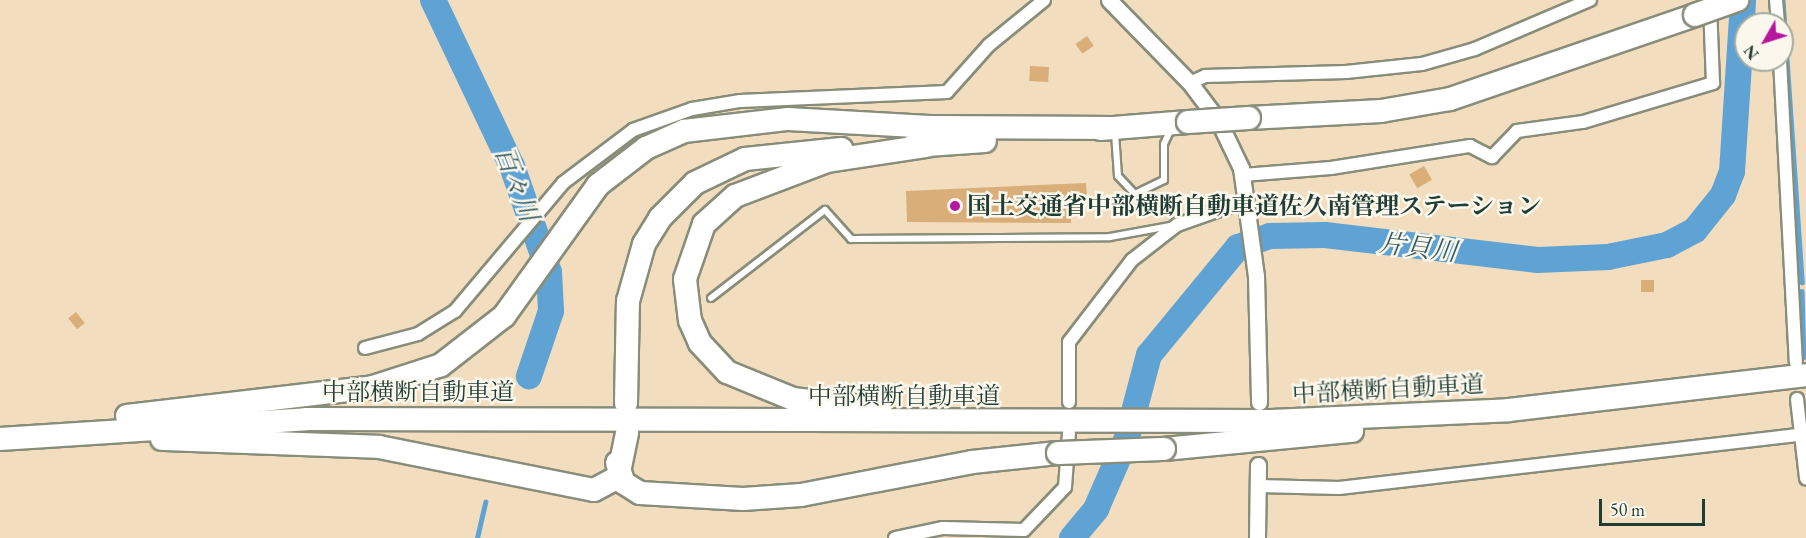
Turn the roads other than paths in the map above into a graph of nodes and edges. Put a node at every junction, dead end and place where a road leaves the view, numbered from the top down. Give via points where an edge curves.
1 (1044, 0) edge
2 (1109, 0) edge
3 (1590, 0) edge
4 (1737, 0) edge
5 (1702, 8) edge
6 (1781, 72) edge
7 (1190, 83) junction
8 (1181, 123) junction
9 (1115, 128) junction
10 (927, 137) junction
11 (1243, 175) junction
12 (1249, 204) junction
13 (1177, 225) junction
14 (711, 298) dead end
15 (365, 348) dead end
16 (1801, 369) edge
17 (1797, 399) dead end
18 (1259, 402) dead end
19 (620, 403) tunnel mouth
20 (1509, 410) junction
21 (1073, 418) junction
22 (620, 433) tunnel mouth
23 (1803, 435) edge
24 (10, 438) edge
25 (1258, 465) dead end
26 (620, 472) junction
27 (1806, 478) edge
28 (1258, 486) junction
29 (895, 538) edge
30 (1257, 538) edge

1 - 15 street via 989,45 947,92 740,101 692,109 612,142 577,169 463,304 435,325 401,341
2 - 7 street
3 - 7 street via 1508,36 1422,64 1346,72 1205,76
4 - 5 highway, bridge
5 - 8 highway, bridge via 1450,99 1381,111
5 - 11 street via 1713,83 1583,122 1517,131 1492,157 1470,146 1331,168
6 - 16 street
7 - 11 street via 1218,120
8 - 9 highway
8 - 9 lane via 1164,144 1164,180 1135,194 1118,176
9 - 10 highway
10 - 19 highway via 766,140 715,156 686,173 655,204 628,250 616,303
10 - 21 highway via 798,170 755,186 718,209 696,237 685,279 684,299 700,343 747,385 820,405
10 - 24 highway via 765,119 684,131 614,170 557,238 528,284 475,344 401,381 160,410
11 - 12 street
12 - 13 street
12 - 18 street via 1256,276
13 - 14 lane via 1110,237 872,240 851,239 825,210
13 - 21 street via 1132,261 1069,342
16 - 20 highway, 中部横断自動車道
17 - 23 street
20 - 21 highway, 中部横断自動車道 via 1271,421
20 - 26 highway, bridge via 1164,449 1058,453 972,462 773,498 640,494 628,487
21 - 24 highway, 中部横断自動車道 via 342,419 214,422
21 - 29 street via 1065,487 1024,530 942,528
22 - 26 highway
23 - 27 street
23 - 28 street via 1339,488
24 - 26 highway via 303,441 379,447 594,490 611,484
25 - 28 street
28 - 30 street

